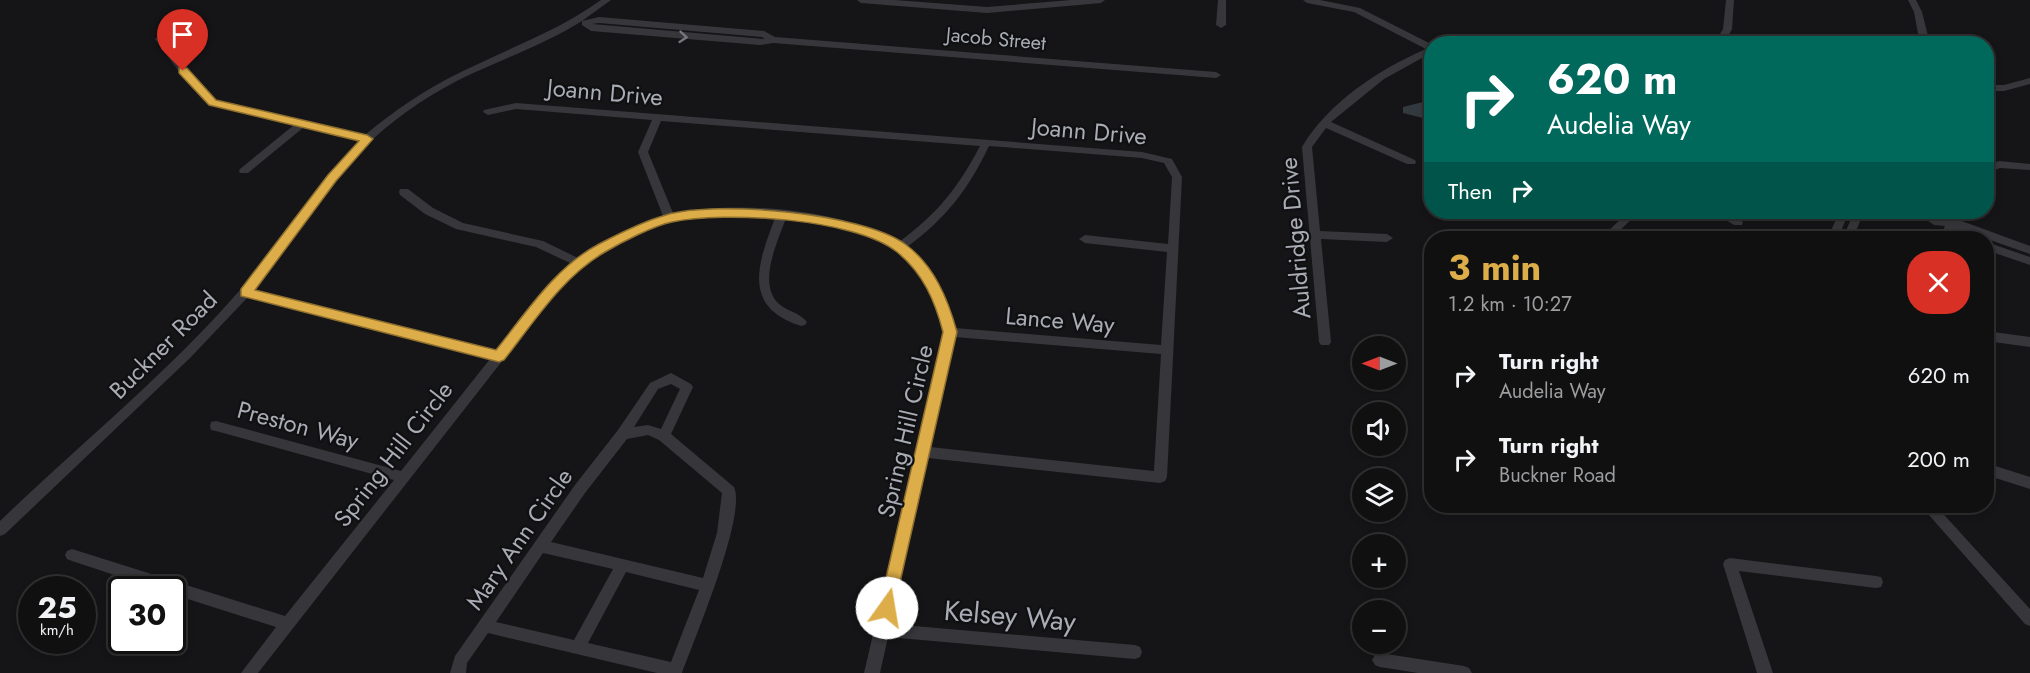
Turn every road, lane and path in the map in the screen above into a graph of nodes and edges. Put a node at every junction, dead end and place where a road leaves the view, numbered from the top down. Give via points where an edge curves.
1 (607, 0) edge
2 (861, 0) edge
3 (1101, 0) edge
4 (1222, 0) edge
5 (1307, 0) edge
6 (1730, 0) edge
7 (1912, 0) edge
8 (912, 3) edge
9 (1016, 4) edge
10 (580, 23) junction
11 (1221, 25) dead end
12 (1726, 36) edge
13 (1923, 36) edge
14 (160, 39) dead end
15 (1424, 45) edge
16 (1424, 52) edge
17 (1216, 75) dead end
18 (191, 80) junction
19 (2030, 81) edge
20 (178, 85) dead end
21 (1994, 88) edge
22 (488, 112) dead end
23 (658, 117) junction
24 (1324, 123) junction
25 (302, 124) junction
26 (367, 139) junction
27 (986, 142) junction
28 (1411, 162) dead end
29 (1994, 166) edge
30 (2030, 167) edge
31 (243, 171) dead end
32 (404, 192) dead end
33 (781, 216) junction
34 (669, 218) junction
35 (1626, 219) edge
36 (1732, 219) edge
37 (1933, 219) edge
38 (1948, 219) edge
39 (1957, 219) edge
40 (1960, 219) edge
41 (1738, 222) dead end
42 (1614, 231) edge
43 (1966, 231) edge
44 (1987, 231) edge
45 (1994, 234) edge
46 (1314, 235) junction
47 (1387, 238) dead end
48 (1085, 239) dead end
49 (900, 248) junction
50 (1171, 248) junction
51 (1994, 249) edge
52 (2030, 250) edge
53 (2030, 261) edge
54 (579, 263) junction
55 (246, 292) junction
56 (801, 322) dead end
57 (950, 332) junction
58 (1994, 337) edge
59 (1325, 342) dead end
60 (2030, 342) edge
61 (1167, 350) junction
62 (499, 357) junction
63 (216, 426) dead end
64 (623, 434) junction
65 (664, 435) junction
66 (924, 452) junction
67 (1994, 472) edge
68 (404, 477) junction
69 (2030, 483) edge
70 (1934, 513) edge
71 (0, 530) edge
72 (540, 546) junction
73 (72, 555) dead end
74 (622, 566) junction
75 (1876, 582) dead end
76 (706, 585) junction
77 (2030, 619) edge
78 (288, 624) junction
79 (485, 626) junction
80 (882, 630) junction
81 (578, 647) junction
82 (1135, 652) dead end
83 (1380, 660) dead end
84 (675, 671) edge
85 (249, 673) edge
86 (458, 673) edge
87 (872, 673) edge
88 (1464, 673) edge
89 (1765, 673) edge

1 - 10 street, Buckner Road
2 - 8 street
3 - 9 street
4 - 11 street
5 - 15 street via 1358,10
6 - 12 street
7 - 13 street
8 - 9 street via 987,10
10 - 17 street, Jacob Street via 591,28 682,37 760,42 773,39
10 - 26 street, Buckner Road via 448,83 399,113
14 - 18 street
16 - 24 street, Auldridge Drive via 1395,67
18 - 20 street
18 - 25 street via 213,103
19 - 21 street
22 - 23 street, Joann Drive via 516,106
23 - 27 street, Joann Drive
23 - 34 street via 643,152
24 - 28 street
24 - 46 street, Auldridge Drive via 1311,136 1307,147
25 - 26 street
25 - 31 street
26 - 55 street, Buckner Road via 332,178
27 - 49 street via 966,185 938,219
27 - 50 street, Joann Drive via 1142,154 1168,161 1177,177
29 - 30 street
32 - 54 street via 429,211 460,226 539,244
33 - 34 street, Spring Hill Circle via 729,213
33 - 49 street, Spring Hill Circle via 840,224 876,234
33 - 56 street via 764,266 764,287 776,311
34 - 54 street, Spring Hill Circle
35 - 42 street
36 - 41 street
37 - 38 street
39 - 43 street
40 - 44 street
45 - 52 street
46 - 47 street
46 - 59 street, Auldridge Drive
48 - 50 street
49 - 57 street, Spring Hill Circle via 926,273 944,309
50 - 61 street, Joann Drive
51 - 53 street
54 - 62 street, Spring Hill Circle
55 - 62 street
55 - 71 street, Buckner Road via 144,395
57 - 61 street, Lance Way
57 - 66 street, Spring Hill Circle
58 - 60 street
61 - 66 street, Joann Drive via 1161,477
62 - 68 street, Spring Hill Circle
63 - 68 street, Preston Way
64 - 65 street via 648,430
64 - 65 street, Mary Ann Circle via 654,386 671,378 687,387
64 - 72 street, Mary Ann Circle
65 - 76 street via 729,491 730,510
66 - 80 street, Spring Hill Circle
67 - 69 street
68 - 78 street, Spring Hill Circle
70 - 77 street
72 - 74 street
72 - 79 street, Mary Ann Circle
73 - 78 street
74 - 76 street
74 - 81 street
75 - 89 street via 1730,564
76 - 84 street
78 - 85 street, Spring Hill Circle
79 - 81 street
79 - 86 street, Mary Ann Circle via 460,661
80 - 82 street, Kelsey Way
80 - 87 street, Spring Hill Circle
81 - 84 street
83 - 88 street

